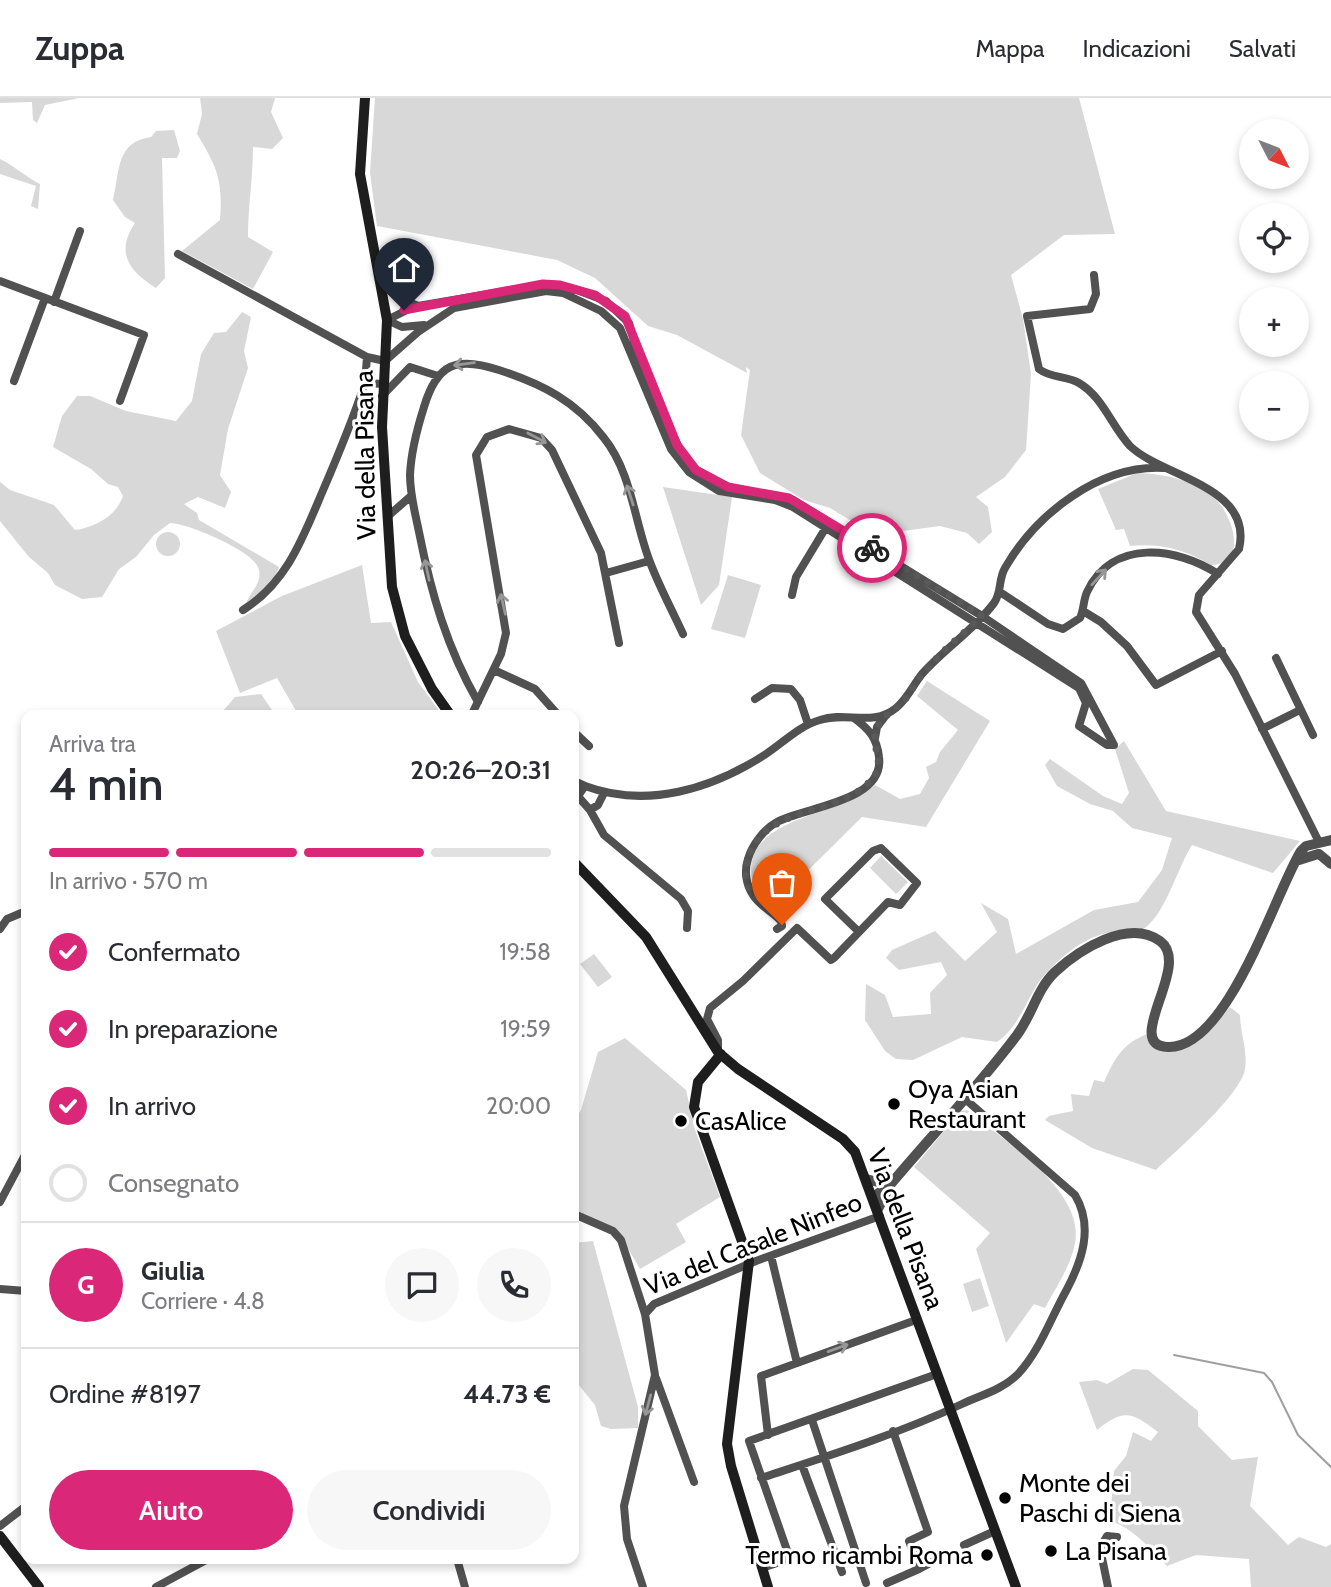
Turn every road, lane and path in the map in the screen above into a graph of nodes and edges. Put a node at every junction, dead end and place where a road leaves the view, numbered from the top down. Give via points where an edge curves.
1 (365, 98) edge
2 (80, 232) dead end
3 (178, 254) dead end
4 (1094, 275) dead end
5 (379, 280) junction
6 (0, 281) edge
7 (45, 298) junction
8 (582, 300) junction
9 (54, 302) junction
10 (418, 306) junction
11 (387, 320) junction
12 (430, 324) junction
13 (630, 325) junction
14 (367, 357) junction
15 (385, 361) junction
16 (438, 376) junction
17 (14, 381) dead end
18 (365, 383) junction
19 (383, 384) junction
20 (383, 396) junction
21 (120, 401) dead end
22 (1166, 469) junction
23 (411, 496) junction
24 (387, 517) junction
25 (828, 525) junction
26 (649, 561) junction
27 (606, 573) junction
28 (1218, 574) junction
29 (1000, 592) junction
30 (792, 595) dead end
31 (243, 610) dead end
32 (1083, 611) junction
33 (980, 618) junction
34 (683, 634) dead end
35 (619, 643) dead end
36 (1222, 652) junction
37 (1276, 658) dead end
38 (494, 670) junction
39 (755, 698) dead end
40 (478, 702) junction
41 (1096, 709) junction
42 (447, 710) edge
43 (474, 710) edge
44 (554, 710) edge
45 (1300, 710) junction
46 (888, 713) junction
47 (1084, 714) junction
48 (854, 718) junction
49 (808, 724) junction
50 (1104, 725) junction
51 (1262, 729) junction
52 (1091, 734) junction
53 (1313, 735) dead end
54 (579, 737) edge
55 (875, 738) junction
56 (589, 746) dead end
57 (579, 783) edge
58 (586, 786) junction
59 (579, 792) edge
60 (604, 793) junction
61 (579, 797) edge
62 (590, 810) junction
63 (1322, 848) edge
64 (1331, 864) edge
65 (579, 867) edge
66 (21, 913) edge
67 (687, 928) dead end
68 (0, 929) edge
69 (777, 929) dead end
70 (859, 932) junction
71 (720, 1053) junction
72 (964, 1098) junction
73 (21, 1162) edge
74 (866, 1179) junction
75 (890, 1185) junction
76 (873, 1198) junction
77 (0, 1202) edge
78 (879, 1212) junction
79 (579, 1216) edge
80 (771, 1256) junction
81 (750, 1265) junction
82 (0, 1289) edge
83 (21, 1290) edge
84 (645, 1314) junction
85 (916, 1320) junction
86 (797, 1363) junction
87 (937, 1374) junction
88 (655, 1375) junction
89 (952, 1411) junction
90 (812, 1420) junction
91 (893, 1431) junction
92 (768, 1435) junction
93 (824, 1458) junction
94 (802, 1465) junction
95 (761, 1478) junction
96 (694, 1482) dead end
97 (21, 1510) edge
98 (0, 1526) edge
99 (995, 1531) junction
100 (0, 1536) edge
101 (1117, 1537) dead end
102 (964, 1545) dead end
103 (936, 1560) dead end
104 (199, 1564) edge
105 (458, 1564) edge
106 (762, 1568) junction
107 (919, 1569) junction
108 (842, 1572) dead end
109 (866, 1583) dead end
110 (887, 1583) dead end
111 (38, 1587) edge
112 (156, 1587) edge
113 (465, 1587) edge
114 (643, 1587) edge
115 (768, 1587) edge
116 (1016, 1587) edge
117 (1108, 1587) edge

1 - 5 main road, Via della Pisana via 360,174
2 - 9 street
3 - 14 street
4 - 22 street via 1096,300 1090,309 1027,316 1040,370 1083,386 1131,446
5 - 10 street
5 - 11 main road, Via della Pisana
6 - 7 street
7 - 9 street
7 - 17 street
8 - 12 street via 556,291 533,292 456,308
8 - 13 street via 597,300
8 - 25 street via 609,316 623,332 671,449 686,470 714,489 782,502
9 - 21 street via 144,335
10 - 11 street
10 - 13 street via 556,284 604,299
11 - 12 street via 405,327
11 - 15 main road, Via della Pisana
12 - 15 street
13 - 25 street via 665,418 693,467 724,486 789,498
14 - 15 street
14 - 18 street
15 - 19 main road, Via della Pisana
16 - 20 street via 410,366
16 - 23 street via 427,397 415,444
26 -> 16 street via 616,455 569,401 475,362 455,364
18 - 19 street
18 - 31 street via 347,438 297,552 266,594
19 - 20 main road, Via della Pisana
20 - 24 main road, Via della Pisana
22 - 28 street via 1217,495 1235,520 1239,549
22 - 29 street via 1120,472 1062,504 1013,556 1002,573
23 - 24 street
40 -> 23 street via 457,665 440,618
24 - 42 main road, Via della Pisana via 399,620 427,680
25 - 30 street via 796,577
25 - 33 street
26 - 27 street
26 - 34 street
27 - 35 street
38 -> 27 street via 507,626 476,462 487,437 512,429 548,444 597,543
32 -> 28 street via 1085,596 1096,579 1132,554 1182,555
28 - 36 street via 1199,594 1195,607
29 - 32 street via 1058,629 1072,626
29 - 33 street
32 - 36 street via 1127,646 1156,685
33 - 41 street via 1075,678
33 - 46 street
33 - 47 street via 1079,688 1086,700
36 - 51 street
37 - 45 street
38 - 40 street
38 - 44 street via 536,689
39 - 49 street via 772,688 791,689
40 - 43 street
41 - 47 street
41 - 50 street
45 - 51 street
45 - 53 street
46 - 48 street
46 - 55 street
47 - 52 street via 1079,726
48 - 49 street via 825,718
48 - 55 street
49 - 60 street via 749,764 699,786 653,797
50 - 52 street via 1100,733
50 - 52 street via 1112,746
51 - 63 street
54 - 56 street
55 - 69 street via 879,764 869,783 844,799 776,822 750,853 748,884 757,900 782,922
57 - 58 street
58 - 59 street
58 - 60 street
60 - 62 street
61 - 62 street
62 - 67 street via 604,835 681,899 688,911
63 - 64 street
63 - 72 street via 1295,861 1233,993 1194,1036 1170,1047 1160,1045 1152,1034 1152,1020 1170,969 1165,946 1146,935 1111,937 1082,951 1053,974 1017,1036
65 - 71 main road, Via della Pisana via 646,937
66 - 68 street via 7,919
70 - 70 street via 888,902 900,905 918,886 881,848 825,899
70 - 71 street via 831,960 797,928 709,1009 707,1019
71 - 74 main road, Via della Pisana via 845,1140
71 - 81 main road via 697,1085 694,1107
72 - 75 street
72 - 89 street via 1069,1188 1082,1210 1085,1236 1076,1270 1023,1367 1003,1386
73 - 77 street
74 - 75 street
74 - 76 main road, Via della Pisana
75 - 76 street
75 - 78 street
76 - 78 main road, Via della Pisana
78 - 80 street, Via del Casale Ninfeo
78 - 85 main road, Via della Pisana
79 - 84 street, Via del Casale Ninfeo via 613,1231 621,1240
80 - 81 street, Via del Casale Ninfeo
80 - 86 street
81 - 84 street, Via del Casale Ninfeo via 654,1304
81 - 106 main road via 727,1444
82 - 83 street
84 - 88 street
86 -> 85 street
85 - 87 main road, Via della Pisana
86 - 92 street via 761,1376
87 - 89 main road, Via della Pisana
87 - 90 street
88 - 96 street
88 -> 114 street via 624,1506 627,1539
89 - 91 street
89 - 99 main road, Via della Pisana
90 - 92 street
90 - 93 street
91 - 93 street
91 - 107 street via 927,1530 909,1541
92 - 95 street via 749,1441
93 - 94 street
93 - 109 street
94 - 95 street
94 - 108 street
95 - 106 street via 789,1556
97 - 98 street
99 - 102 street
99 - 116 main road, Via della Pisana
100 - 111 main road
101 - 117 street via 1107,1536 1100,1546
103 - 107 street
104 - 112 street
105 - 113 street
106 - 115 main road
107 - 110 street

